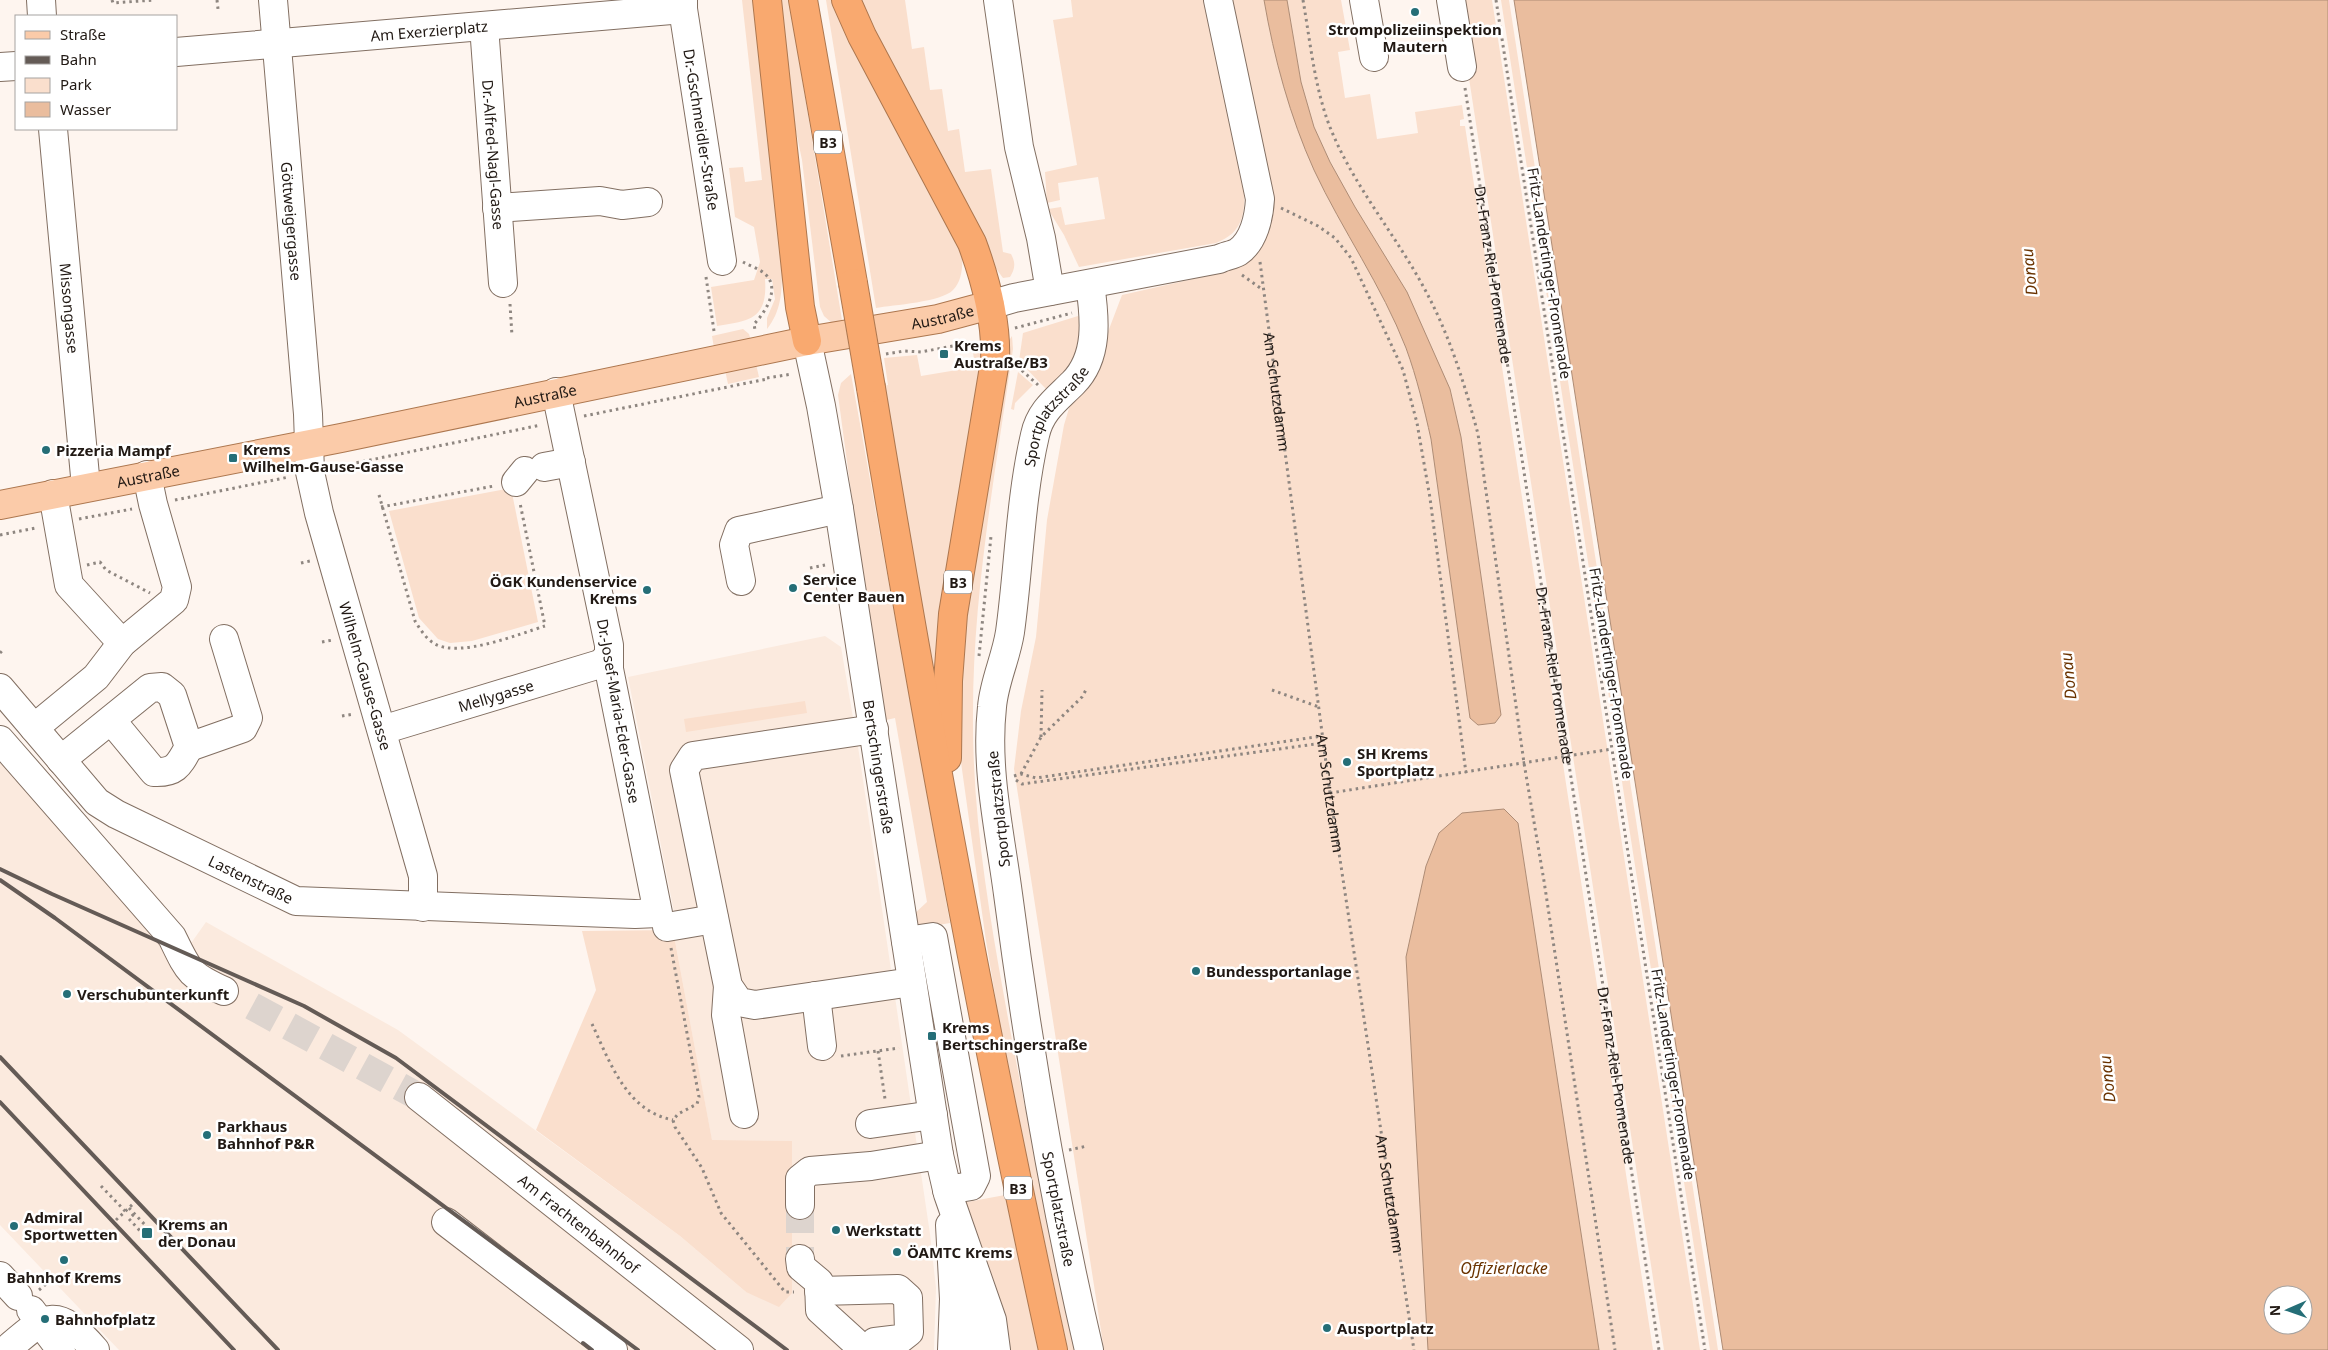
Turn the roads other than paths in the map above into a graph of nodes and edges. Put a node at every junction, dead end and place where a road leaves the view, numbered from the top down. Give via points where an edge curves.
1 (41, 0) edge
2 (273, 0) edge
3 (767, 0) edge
4 (803, 0) edge
5 (816, 0) edge
6 (846, 0) edge
7 (998, 0) edge
8 (1218, 0) edge
9 (1364, 0) edge
10 (1451, 0) edge
11 (683, 4) edge
12 (42, 15) edge
13 (484, 26) junction
14 (277, 42) junction
15 (178, 52) edge
16 (1374, 56) dead end
17 (15, 66) edge
18 (0, 67) edge
19 (1462, 67) road end
20 (53, 130) edge
21 (648, 202) dead end
22 (497, 208) junction
23 (714, 267) road end
24 (503, 283) road end
25 (853, 283) junction
26 (1090, 284) junction
27 (1050, 291) junction
28 (990, 305) junction
29 (806, 341) junction
30 (556, 392) junction
31 (310, 444) junction
32 (571, 462) junction
33 (528, 473) road end
34 (147, 475) junction
35 (86, 487) junction
36 (53, 494) junction
37 (0, 505) edge
38 (839, 509) junction
39 (741, 581) dead end
40 (224, 639) dead end
41 (122, 643) junction
42 (608, 657) junction
43 (0, 688) edge
44 (111, 720) junction
45 (34, 728) junction
46 (874, 729) junction
47 (382, 730) junction
48 (0, 740) edge
49 (189, 747) junction
50 (61, 760) junction
51 (946, 822) junction
52 (423, 908) junction
53 (714, 919) junction
54 (662, 920) junction
55 (906, 941) junction
56 (912, 982) junction
57 (728, 986) junction
58 (224, 991) dead end
59 (816, 996) junction
60 (828, 1052) road end
61 (419, 1097) tunnel mouth
62 (744, 1114) dead end
63 (933, 1115) junction
64 (879, 1123) road end
65 (932, 1156) junction
66 (947, 1192) junction
67 (800, 1205) tunnel mouth
68 (446, 1222) dead end
69 (800, 1259) tunnel mouth
70 (953, 1274) junction
71 (819, 1290) junction
72 (17, 1298) edge
73 (6, 1350) edge
74 (62, 1350) edge
75 (95, 1350) edge
76 (613, 1350) edge
77 (739, 1350) edge
78 (864, 1350) edge
79 (868, 1350) edge
80 (952, 1350) edge
81 (980, 1350) edge
82 (996, 1350) edge
83 (1053, 1350) edge
84 (1089, 1350) edge

1 - 12 street
2 - 14 street, Göttweigergasse
3 - 29 highway
4 - 25 highway, B3
5 - 25 highway, B3
6 - 28 highway via 972,243
7 - 27 street via 1019,148
8 - 26 street via 1260,199 1259,216 1250,237 1238,252 1220,259
9 - 16 street
10 - 19 street
11 - 13 street, Am Exerzierplatz
11 - 23 street, Dr.-Gschmeidler-Straße
13 - 14 street, Am Exerzierplatz
13 - 22 street, Dr.-Alfred-Nagl-Gasse
14 - 15 street, Am Exerzierplatz
14 - 31 street, Göttweigergasse
17 - 18 street
20 - 35 street, Missongasse
21 - 22 street via 622,205 600,201
22 - 24 street, Dr.-Alfred-Nagl-Gasse
25 - 51 highway, B3, bridge
26 - 27 street, Austraße
26 - 84 street, Sportplatzstraße via 1094,336 1087,362 1075,382 1040,416 1035,434 1021,516 1010,635 992,703 990,728 993,781 1014,938 1050,1163
27 - 28 street, Austraße
28 - 29 main road, Austraße via 938,319
28 - 51 highway, B3 via 996,334 995,361 953,614 948,681
29 - 30 main road, Austraße
29 - 38 street, Bertschingerstraße
30 - 31 main road, Austraße
30 - 32 street, Dr.-Josef-Maria-Eder-Gasse
31 - 34 main road, Austraße
31 - 47 street, Wilhelm-Gause-Gasse via 310,472 319,513
32 - 33 street
32 - 42 street, Dr.-Josef-Maria-Eder-Gasse via 609,645
34 - 35 main road, Austraße
34 - 41 street via 177,588 174,600
35 - 36 main road, Austraße
36 - 37 main road, Austraße
36 - 41 street via 69,586
38 - 39 street via 739,531 734,545
38 - 46 street, Bertschingerstraße
40 - 49 street via 248,718 243,728
41 - 45 street via 96,677
42 - 47 street, Mellygasse via 600,664
42 - 54 street, Dr.-Josef-Maria-Eder-Gasse
43 - 45 street, Lastenstraße
44 - 49 street via 154,772 168,773 179,765
44 - 49 street via 150,688 162,687 172,695
44 - 50 street
45 - 50 street, Lastenstraße
46 - 53 street via 693,756 684,770
46 - 55 street, Bertschingerstraße
47 - 52 street, Wilhelm-Gause-Gasse via 424,876
48 - 58 street via 172,937 186,966 198,979
50 - 52 street, Lastenstraße via 97,802 116,814 296,901
51 - 83 highway, B3 via 984,1025
52 - 54 street, Lastenstraße via 635,914
53 - 54 street, Lastenstraße
53 - 57 street
55 - 56 street, Bertschingerstraße
55 - 66 street via 933,936 976,1176 971,1186
56 - 59 street
56 - 63 street, Bertschingerstraße
57 - 59 street via 738,1002 755,1006
57 - 62 street via 726,1015
59 - 60 street
61 - 77 street, Am Frachtenbahnhof
63 - 64 street
63 - 65 street, Bertschingerstraße
65 - 66 street, Bertschingerstraße
65 - 67 street via 810,1171 800,1179
66 - 70 street, Bertschingerstraße
66 - 82 street, Bertschingerstraße via 992,1320
68 - 76 street
69 - 71 street via 801,1267 819,1282
70 - 80 street, Bertschingerstraße
70 - 81 street, Bertschingerstraße
71 - 78 street via 820,1310
71 - 79 street via 898,1289 908,1298 909,1332 900,1339 875,1342
72 - 73 street
72 - 74 street
72 - 75 street via 61,1321

